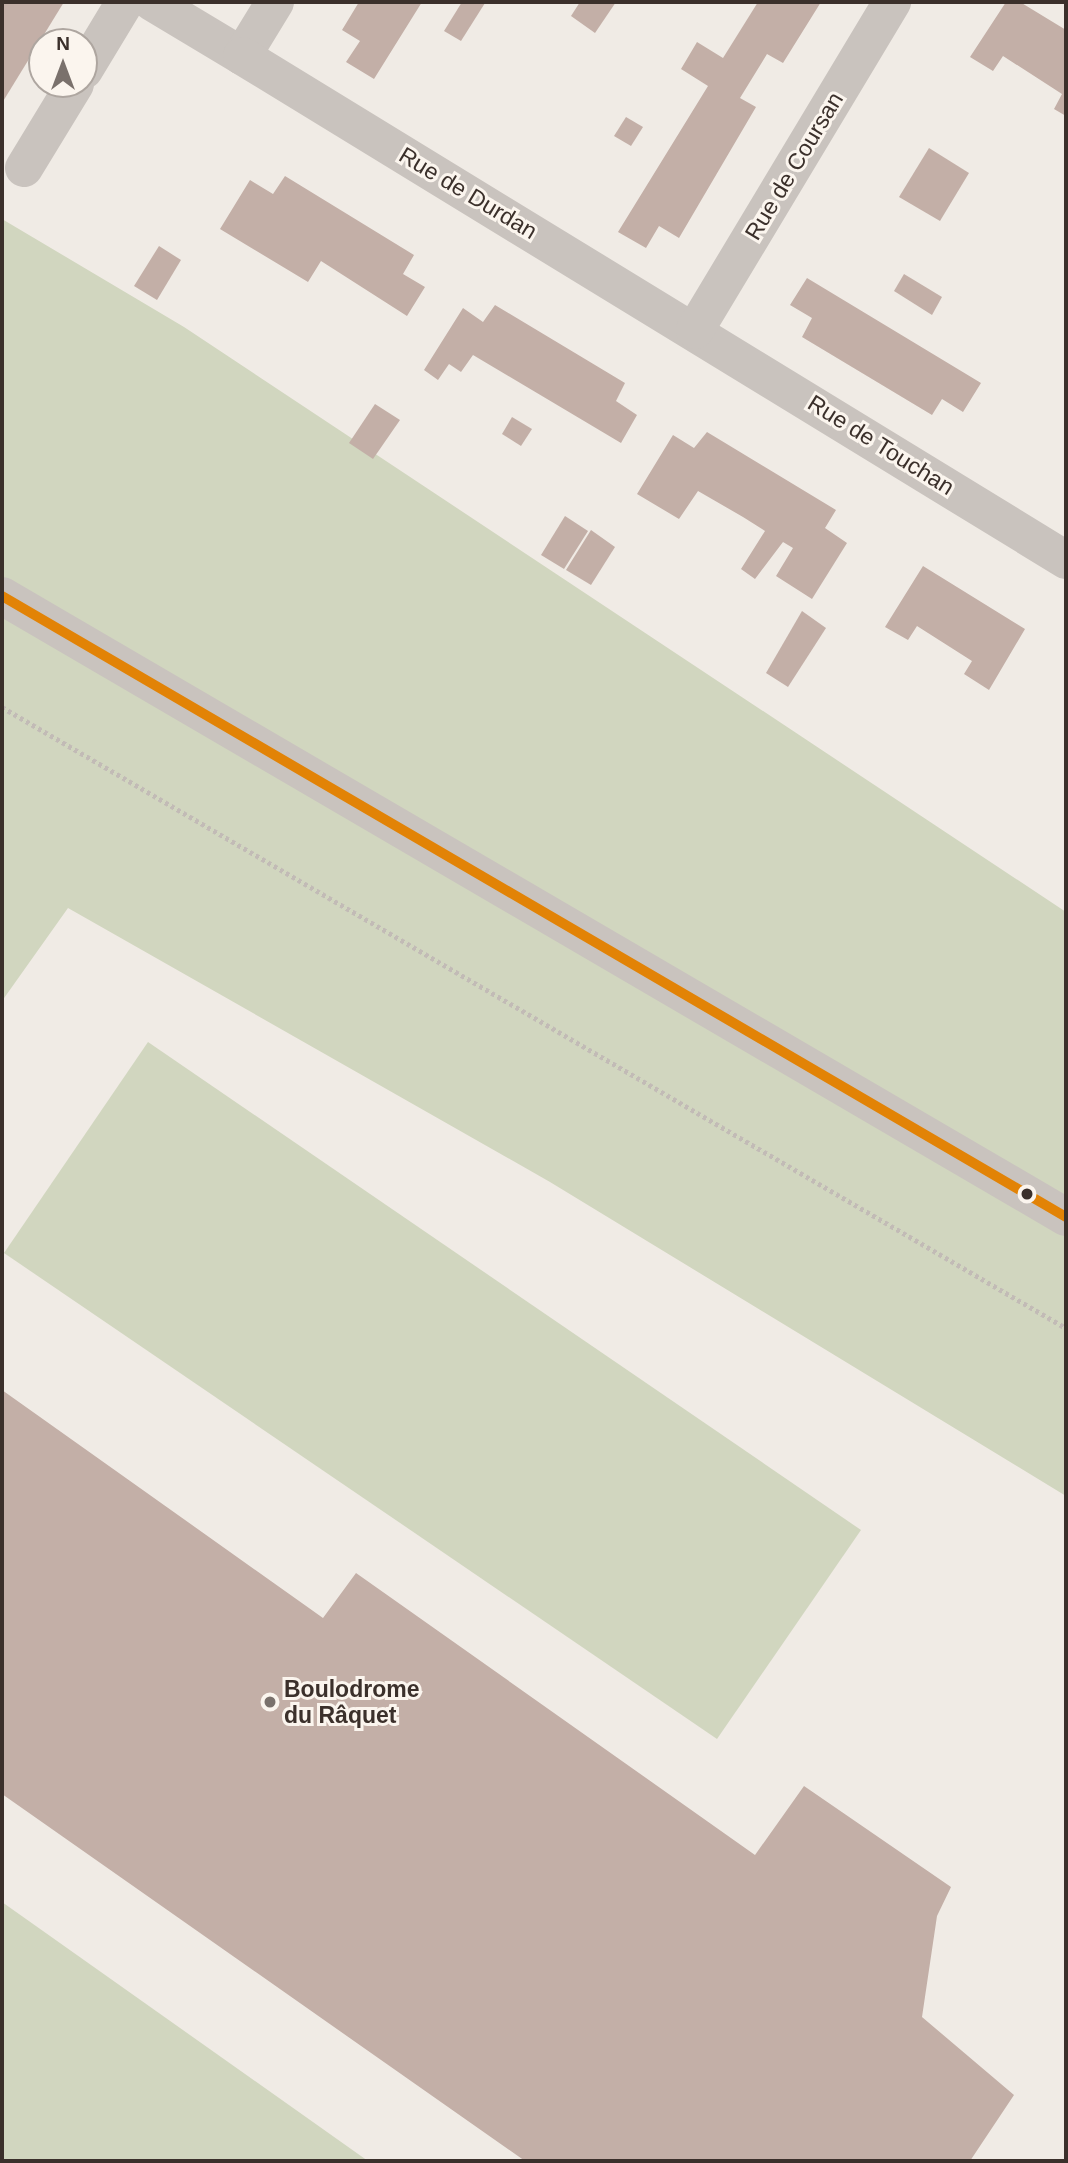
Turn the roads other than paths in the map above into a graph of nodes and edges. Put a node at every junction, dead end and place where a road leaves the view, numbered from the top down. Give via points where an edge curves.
1 (125, 2) edge
2 (152, 2) edge
3 (275, 2) edge
4 (892, 2) edge
5 (98, 47) edge
6 (242, 56) junction
7 (66, 98) edge
8 (24, 168) dead end
9 (695, 330) junction
10 (1066, 560) edge
11 (2, 596) edge
12 (1066, 1217) edge

1 - 5 street
2 - 6 street, Rue de Durdan
3 - 6 street
4 - 9 street, Rue de Coursan
6 - 9 street, Rue de Durdan
7 - 8 street
9 - 10 street, Rue de Touchan
11 - 12 street

